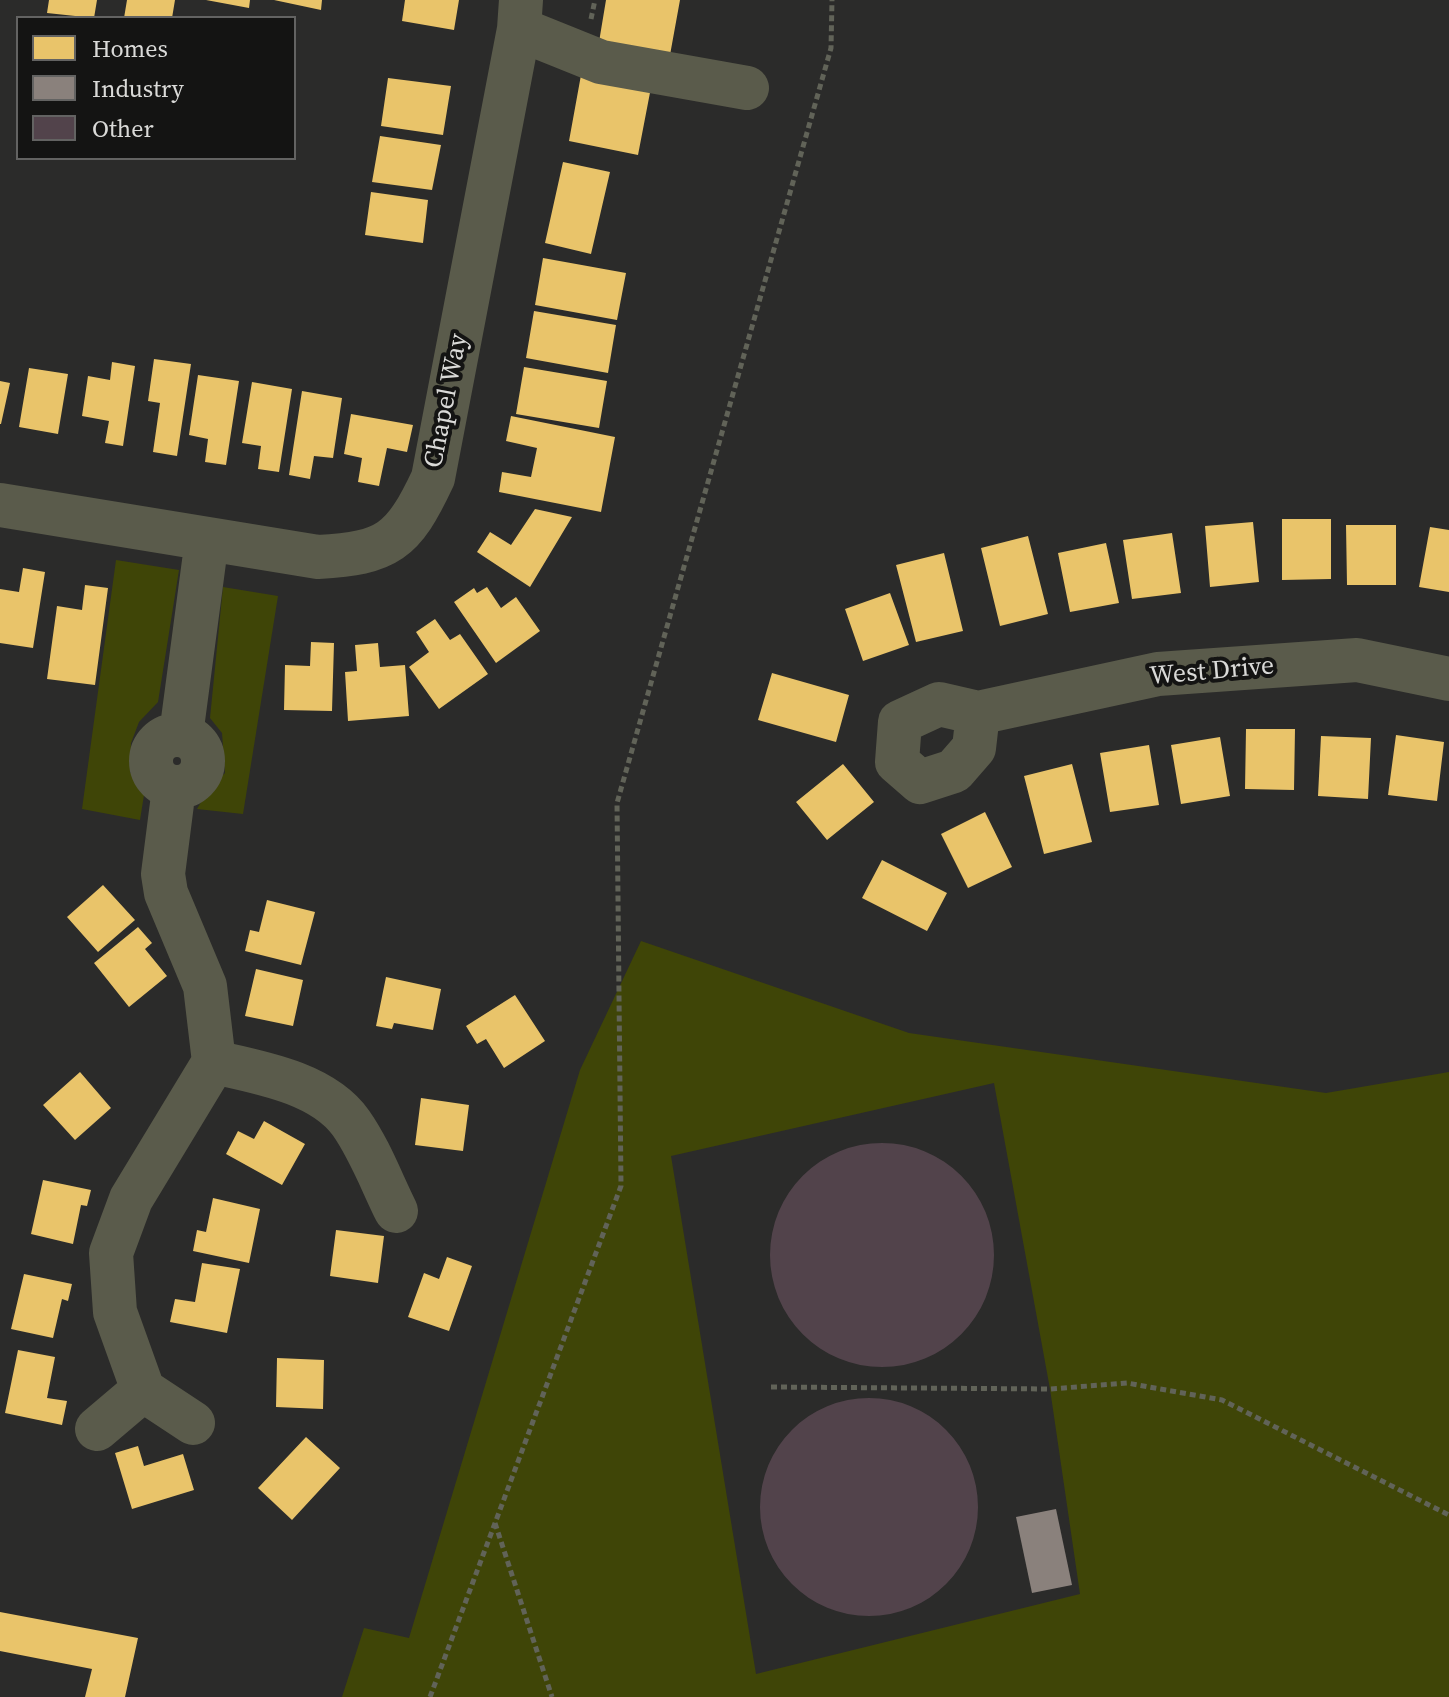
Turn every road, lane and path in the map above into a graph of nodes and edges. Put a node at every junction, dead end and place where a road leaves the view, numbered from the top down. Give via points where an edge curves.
1 (832, 0) edge
2 (520, 15) edge
3 (747, 88) dead end
4 (0, 505) edge
5 (207, 539) junction
6 (1449, 679) edge
7 (978, 713) dead end
8 (214, 1062) junction
9 (396, 1211) dead end
10 (771, 1387) dead end
11 (143, 1390) junction
12 (193, 1423) dead end
13 (97, 1429) dead end
14 (1449, 1515) edge
15 (495, 1523) junction
16 (430, 1697) edge
17 (552, 1697) edge

1 - 15 path via 831,48 617,803 621,1186
2 - 3 street via 601,62
2 - 5 street, Chapel Way via 433,478 416,515 390,542 356,554 318,557
4 - 5 street, Chapel Way
5 - 8 street via 181,735 161,740 151,757 156,777 174,788 163,874 205,986
6 - 7 street, West Drive via 1357,660 1158,674
8 - 9 street via 318,1094 351,1122
8 - 11 street via 131,1199 111,1253 115,1312
10 - 14 path via 1050,1389 1127,1383 1222,1400
11 - 12 street
11 - 13 street
15 - 16 path
15 - 17 path

